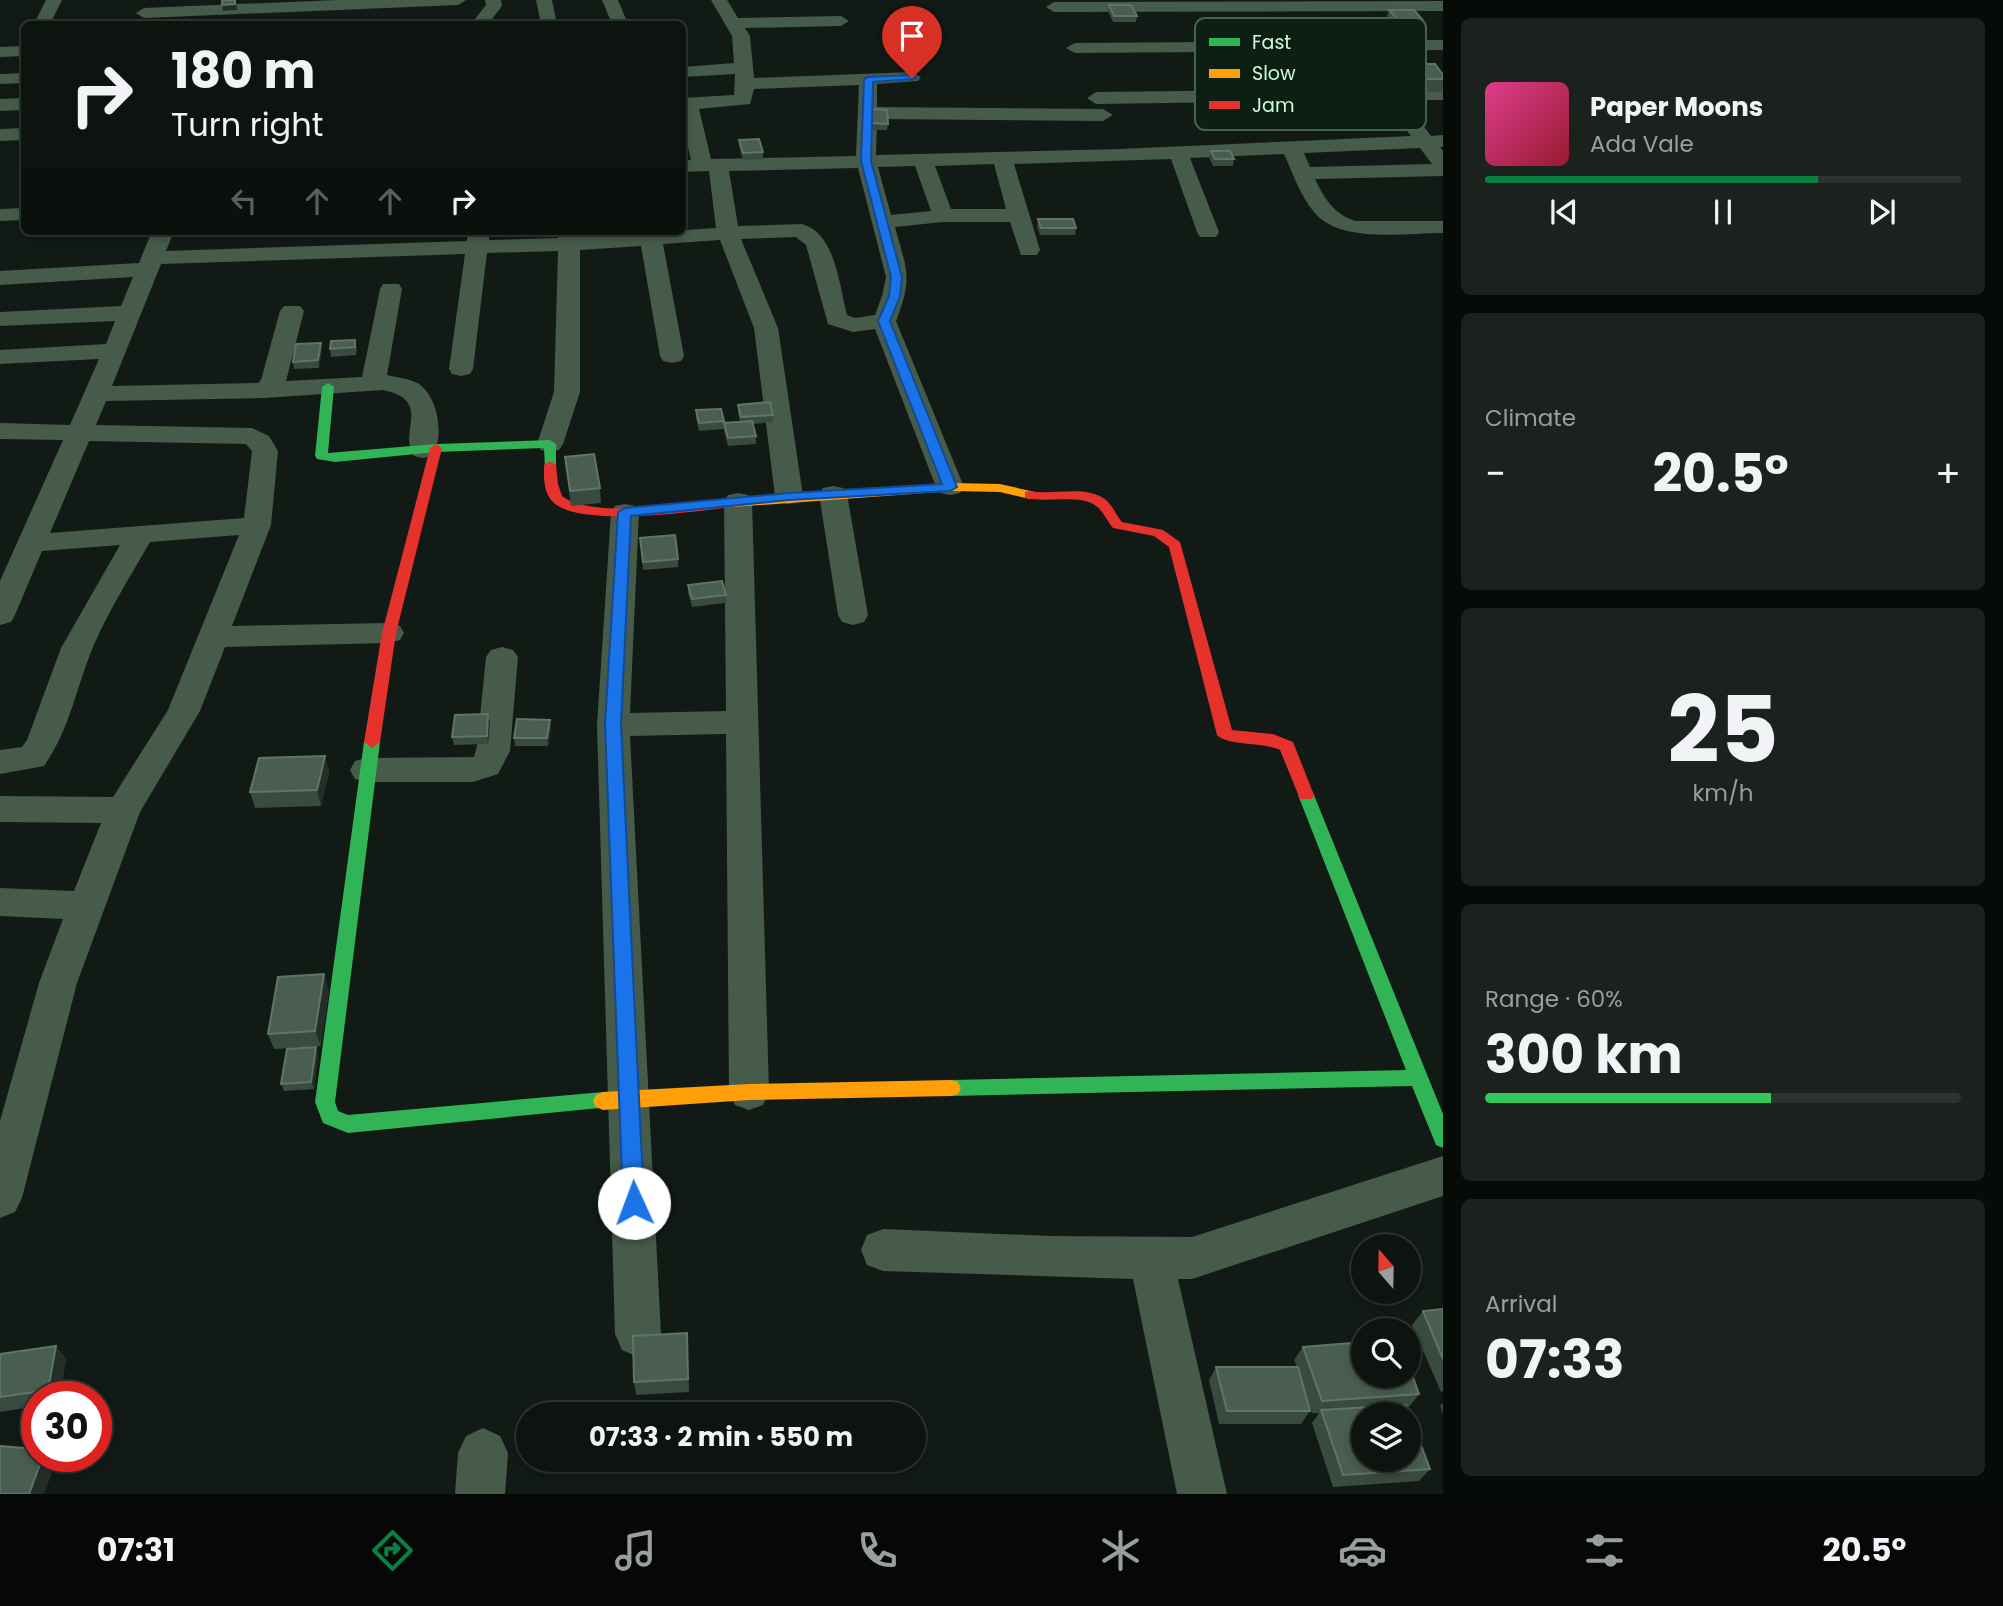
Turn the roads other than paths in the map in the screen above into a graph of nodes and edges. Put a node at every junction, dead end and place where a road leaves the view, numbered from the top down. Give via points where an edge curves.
1 (54, 0) edge
2 (458, 0) edge
3 (493, 0) edge
4 (544, 0) edge
5 (611, 0) edge
6 (719, 0) edge
7 (1408, 3) edge
8 (1053, 4) edge
9 (1149, 4) edge
10 (1322, 4) edge
11 (1443, 6) edge
12 (143, 13) edge
13 (44, 21) edge
14 (483, 21) edge
15 (548, 21) edge
16 (619, 21) edge
17 (841, 21) dead end
18 (733, 23) junction
19 (21, 51) edge
20 (1195, 51) edge
21 (0, 52) edge
22 (686, 72) edge
23 (744, 76) junction
24 (21, 78) edge
25 (912, 78) dead end
26 (0, 79) edge
27 (868, 79) junction
28 (1195, 98) edge
29 (1096, 99) junction
30 (21, 104) edge
31 (686, 104) edge
32 (0, 105) edge
33 (686, 108) edge
34 (867, 113) junction
35 (21, 134) edge
36 (0, 135) edge
37 (1433, 141) edge
38 (1292, 149) junction
39 (1178, 152) junction
40 (1120, 155) junction
41 (1003, 157) junction
42 (923, 159) junction
43 (866, 161) junction
44 (1443, 164) edge
45 (701, 165) edge
46 (1443, 170) edge
47 (1304, 173) junction
48 (21, 214) edge
49 (0, 215) edge
50 (1019, 215) junction
51 (943, 216) junction
52 (882, 222) junction
53 (1443, 228) edge
54 (1208, 232) dead end
55 (728, 234) junction
56 (162, 235) edge
57 (284, 235) edge
58 (569, 237) edge
59 (477, 239) edge
60 (651, 240) junction
61 (1029, 250) dead end
62 (278, 254) junction
63 (151, 264) junction
64 (0, 278) edge
65 (391, 289) dead end
66 (292, 311) dead end
67 (131, 313) junction
68 (0, 319) edge
69 (884, 321) junction
70 (115, 351) junction
71 (671, 356) dead end
72 (0, 357) edge
73 (461, 369) dead end
74 (380, 383) junction
75 (328, 387) junction
76 (264, 390) junction
77 (96, 394) junction
78 (0, 430) edge
79 (80, 431) junction
80 (550, 444) junction
81 (429, 449) junction
82 (950, 487) junction
83 (833, 494) junction
84 (789, 496) junction
85 (737, 501) junction
86 (625, 512) junction
87 (257, 525) junction
88 (140, 534) junction
89 (30, 543) junction
90 (0, 615) edge
91 (853, 615) dead end
92 (388, 633) junction
93 (213, 637) junction
94 (502, 657) dead end
95 (741, 722) junction
96 (613, 724) junction
97 (0, 762) edge
98 (367, 770) junction
99 (0, 809) edge
100 (123, 810) junction
101 (0, 902) edge
102 (87, 906) junction
103 (1419, 1078) junction
104 (748, 1092) junction
105 (631, 1098) junction
106 (1443, 1139) edge
107 (1443, 1176) edge
108 (0, 1198) edge
109 (883, 1250) dead end
110 (1151, 1257) junction
111 (638, 1334) edge
112 (1202, 1494) edge

1 - 13 street
2 - 12 street
3 - 14 street
4 - 15 street
5 - 16 street
6 - 18 street
7 - 10 street
7 - 11 street
8 - 9 street
8 - 20 street via 1077,55
9 - 10 street
17 - 18 street
18 - 23 street via 741,36
19 - 21 street
22 - 23 street
23 - 27 street
23 - 31 street via 743,100
24 - 26 street
25 - 27 street
27 - 34 street
28 - 29 street
29 - 34 street
29 - 40 street
30 - 32 street
33 - 45 street
34 - 43 street
35 - 36 street
37 - 38 street
37 - 44 street
38 - 39 street
38 - 47 street
39 - 40 street
39 - 54 street
40 - 41 street
41 - 42 street
41 - 50 street
42 - 43 street
42 - 51 street
43 - 45 street
43 - 52 street
45 - 55 street
46 - 47 street
47 - 53 street via 1322,212 1339,224
48 - 49 street
50 - 51 street
50 - 61 street
51 - 52 street
52 - 69 street via 897,277
55 - 60 street
55 - 69 street via 802,231 816,242 836,319 853,325
55 - 84 street via 766,328
56 - 63 street
57 - 62 street
58 - 59 street
58 - 60 street
58 - 80 street via 567,392
59 - 62 street
59 - 73 street
60 - 71 street
62 - 63 street
63 - 64 street
63 - 67 street
65 - 74 street via 373,370
66 - 76 street via 272,383
67 - 68 street
67 - 70 street
69 - 82 street
70 - 72 street
70 - 77 street
74 - 75 street
74 - 81 street via 410,389 420,396
75 - 76 street
75 - 81 street via 321,456
76 - 77 street
77 - 79 street
78 - 79 street
79 - 87 street via 252,436 265,451
79 - 89 street
80 - 81 street
80 - 86 street via 556,499 574,509
81 - 92 street
82 - 83 street
82 - 103 street via 1020,490 1038,498 1095,499 1120,527 1154,530 1175,545 1225,735 1271,739 1287,746
83 - 84 street
83 - 91 street
84 - 85 street
85 - 86 street
85 - 95 street
86 - 96 street
87 - 88 street
87 - 93 street
88 - 89 street
88 - 97 street via 76,651 43,745 32,758
89 - 90 street
92 - 93 street
92 - 98 street
93 - 100 street via 184,711
94 - 98 street via 495,746 485,767
95 - 96 street
95 - 104 street
96 - 105 street
98 - 105 street via 325,1102 330,1117 348,1124
99 - 100 street
100 - 102 street
101 - 102 street
102 - 108 street via 58,983
103 - 104 street
103 - 106 street
104 - 105 street
105 - 111 street
107 - 110 street via 1192,1258
109 - 110 street
110 - 112 street

